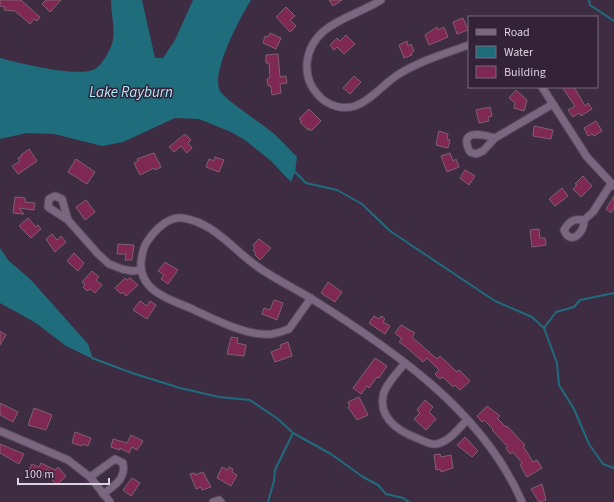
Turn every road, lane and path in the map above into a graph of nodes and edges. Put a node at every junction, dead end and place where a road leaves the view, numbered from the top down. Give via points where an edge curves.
1 (381, 0) edge
2 (468, 45) edge
3 (543, 88) edge
4 (553, 104) junction
5 (495, 138) dead end
6 (612, 185) edge
7 (68, 220) dead end
8 (584, 220) dead end
9 (141, 270) junction
10 (311, 298) junction
11 (405, 363) junction
12 (467, 420) junction
13 (0, 431) edge
14 (90, 476) junction
15 (104, 494) junction
16 (110, 502) edge
17 (213, 502) edge
18 (221, 502) edge
19 (522, 502) edge

1 - 2 street via 325,29 312,47 306,74 312,89 338,108 355,106 398,74
3 - 4 street
4 - 5 street
4 - 6 street via 587,157
6 - 8 street via 597,207
7 - 9 street via 109,264 132,271
9 - 10 street via 144,279 155,292 208,317 250,332 271,334 289,329
9 - 10 street via 145,245 156,229 172,220 182,218 205,225 257,267
10 - 11 street
11 - 12 street
11 - 12 street via 383,395 383,407 387,418 396,428 422,441 436,444 449,438
12 - 19 street via 503,463
13 - 14 street via 68,460
14 - 15 street
14 - 15 street via 115,459 123,463 125,472 121,480
15 - 16 street
17 - 18 street

